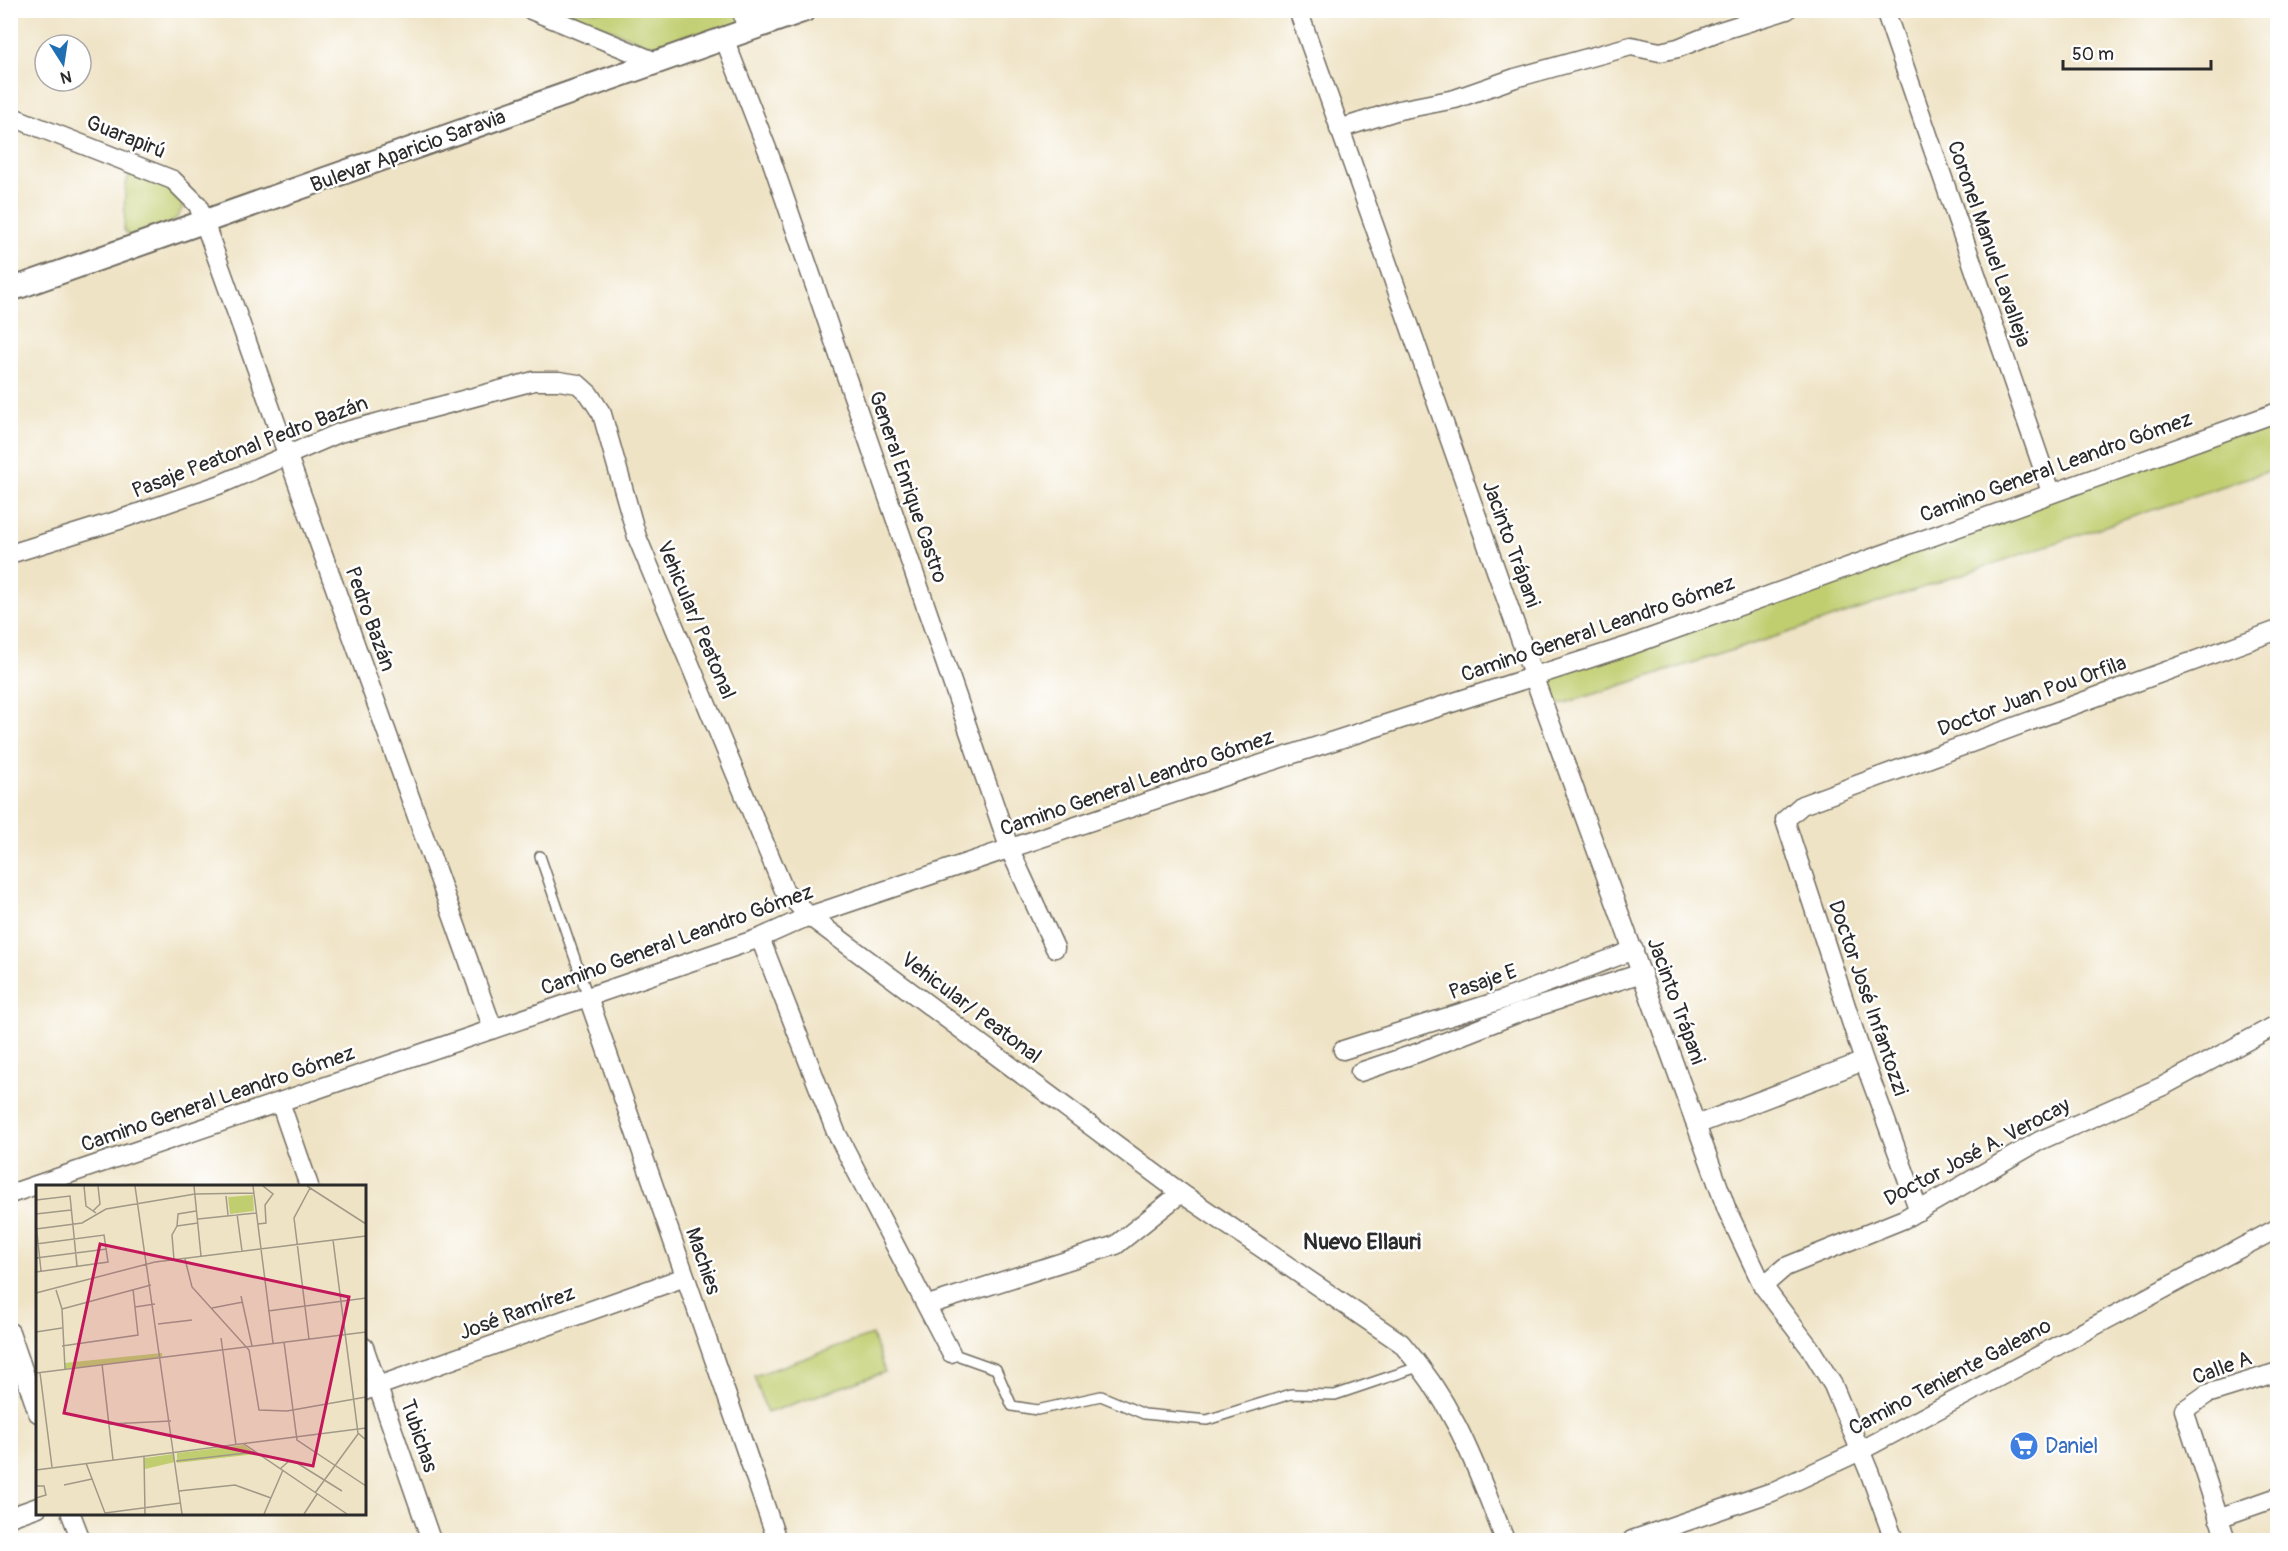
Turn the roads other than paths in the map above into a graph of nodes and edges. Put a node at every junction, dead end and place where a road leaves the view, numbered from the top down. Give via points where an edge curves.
1 (805, 10) edge
2 (1298, 10) edge
3 (1787, 10) edge
4 (1885, 10) edge
5 (538, 11) edge
6 (744, 21) edge
7 (724, 38) junction
8 (656, 62) junction
9 (10, 116) edge
10 (1340, 129) junction
11 (207, 223) junction
12 (10, 290) edge
13 (578, 384) joint
14 (2277, 412) edge
15 (289, 457) junction
16 (2051, 492) junction
17 (10, 554) edge
18 (2277, 630) edge
19 (1533, 675) junction
20 (1802, 805) joint
21 (1010, 850) junction
22 (540, 856) dead end
23 (809, 916) junction
24 (760, 938) junction
25 (1055, 948) dead end
26 (1635, 950) junction
27 (1642, 973) junction
28 (588, 997) junction
29 (1505, 999) junction
30 (1521, 1012) junction
31 (2277, 1024) edge
32 (1416, 1028) junction
33 (493, 1029) junction
34 (1343, 1050) dead end
35 (1418, 1053) junction
36 (1864, 1061) junction
37 (1360, 1072) dead end
38 (280, 1102) junction
39 (1696, 1125) junction
40 (36, 1185) edge
41 (36, 1185) edge
42 (309, 1185) edge
43 (1181, 1193) junction
44 (10, 1194) edge
45 (1919, 1211) junction
46 (2277, 1228) edge
47 (685, 1277) junction
48 (1763, 1286) junction
49 (928, 1305) junction
50 (10, 1332) edge
51 (951, 1353) joint
52 (366, 1359) edge
53 (1421, 1366) junction
54 (2277, 1372) edge
55 (371, 1389) edge
56 (36, 1407) edge
57 (1860, 1451) junction
58 (2277, 1497) edge
59 (36, 1508) edge
60 (71, 1515) edge
61 (10, 1517) edge
62 (2218, 1518) junction
63 (81, 1540) edge
64 (432, 1540) edge
65 (777, 1540) edge
66 (1506, 1540) edge
67 (1632, 1540) edge
68 (1894, 1540) edge
69 (2226, 1540) edge

1 - 6 street, Bulevar Aparicio Saravia
2 - 10 street, Jacinto Trápani
3 - 10 street via 1678,48 1660,52 1631,46
4 - 16 street, Coronel Manuel Lavalleja
5 - 8 street
6 - 7 street, Bulevar Aparicio Saravia
7 - 8 street, Bulevar Aparicio Saravia
7 - 21 street, General Enrique Castro via 775,170
8 - 11 street, Bulevar Aparicio Saravia
9 - 11 street, Guarapirú via 173,180 198,205
10 - 19 street, Jacinto Trápani
11 - 12 street, Bulevar Aparicio Saravia
11 - 15 street, Pedro Bazán
13 - 15 street, Pasaje Peatonal Pedro Bazán via 534,381 339,433
13 - 23 street, Vehicular/ Peatonal via 602,414 637,537 783,890
14 - 16 street, Camino General Leandro Gómez
15 - 17 street, Pasaje Peatonal Pedro Bazán via 137,514
15 - 33 street, Pedro Bazán
16 - 19 street, Camino General Leandro Gómez via 1631,645
18 - 20 street, Doctor Juan Pou Orfila
19 - 21 street, Camino General Leandro Gómez
19 - 26 street, Jacinto Trápani
20 - 36 street, Doctor José Infantozzi via 1785,820
21 - 23 street, Camino General Leandro Gómez
21 - 25 street, General Enrique Castro
22 - 28 lane
23 - 24 street, Camino General Leandro Gómez
23 - 43 street, Vehicular/ Peatonal
24 - 28 street, Camino General Leandro Gómez
24 - 49 street via 836,1132 910,1279
26 - 27 street, Jacinto Trápani
26 - 29 street, Pasaje E
27 - 30 street, Pasaje E
27 - 39 street, Jacinto Trápani
28 - 33 street, Camino General Leandro Gómez
28 - 47 street, Machies
29 - 30 street
29 - 32 street, Pasaje E
30 - 35 street, Pasaje E
31 - 45 street, Doctor José A. Verocay via 2163,1086 2040,1141
32 - 34 street, Pasaje E
32 - 35 street
33 - 38 street, Camino General Leandro Gómez
35 - 37 street, Pasaje E
36 - 39 street
36 - 45 street, Doctor José Infantozzi
38 - 41 street, Camino General Leandro Gómez
38 - 42 street
39 - 48 street, Jacinto Trápani via 1727,1210
40 - 44 street, Camino General Leandro Gómez
43 - 49 street via 1116,1245
43 - 53 street, Vehicular/ Peatonal via 1401,1343
45 - 48 street, Doctor José A. Verocay via 1785,1267
46 - 57 street, Camino Teniente Galeano
47 - 55 street, José Ramírez
47 - 65 street, Machies
48 - 57 street, Jacinto Trápani via 1833,1385
49 - 51 street
50 - 56 street
51 - 53 lane via 996,1369 1012,1406 1037,1410 1101,1396 1144,1414 1207,1420 1291,1394 1335,1395
52 - 55 street, Tubichas
53 - 66 street, Vehicular/ Peatonal via 1461,1429
54 - 62 street, Calle A via 2207,1394 2184,1410
55 - 64 street, Tubichas
57 - 67 street, Camino Teniente Galeano via 1772,1491
57 - 68 street, Jacinto Trápani
58 - 62 street
59 - 61 street
60 - 63 street
62 - 69 street

